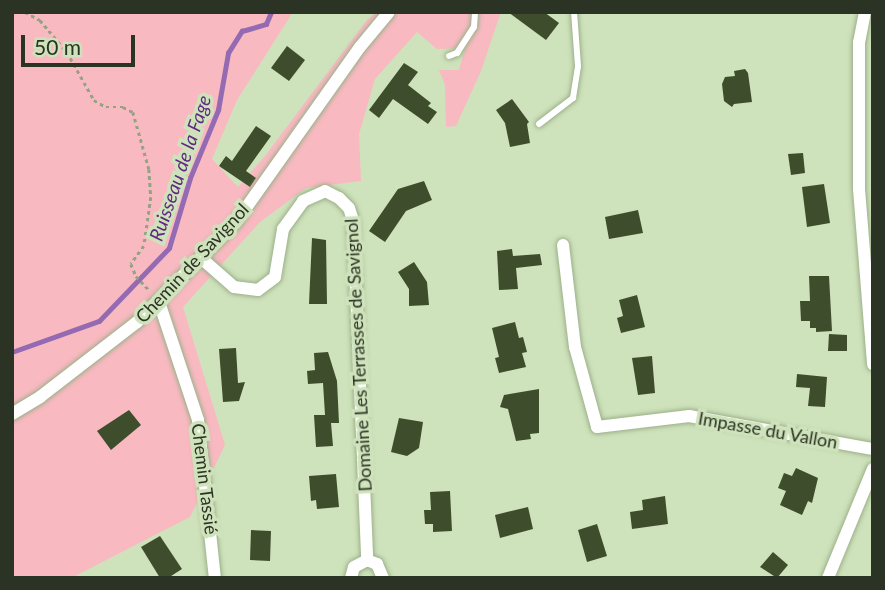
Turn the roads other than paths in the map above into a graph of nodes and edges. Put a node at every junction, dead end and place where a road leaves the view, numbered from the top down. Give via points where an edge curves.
1 (389, 12) edge
2 (475, 12) edge
3 (574, 12) edge
4 (865, 12) edge
5 (449, 56) dead end
6 (539, 124) dead end
7 (563, 245) dead end
8 (201, 258) junction
9 (159, 302) junction
10 (873, 364) edge
11 (12, 414) edge
12 (873, 449) edge
13 (873, 469) edge
14 (367, 560) junction
15 (215, 578) edge
16 (351, 578) edge
17 (383, 578) edge
18 (828, 578) edge

1 - 8 street, Chemin de Savignol via 236,222
2 - 5 lane via 474,27 457,53
3 - 6 lane via 579,66 573,98
4 - 10 street via 859,42 859,189
7 - 12 street, Impasse du Vallon via 575,347 597,427 689,416
8 - 9 street, Chemin de Savignol
8 - 14 street, Domaine Les Terrasses de Savignol via 234,287 258,290 275,277 283,229 303,201 325,191 349,208
9 - 11 street, Chemin de Savignol
9 - 15 street, Chemin Tassié via 198,420
13 - 18 street
14 - 16 street via 354,567
14 - 17 street via 377,564

